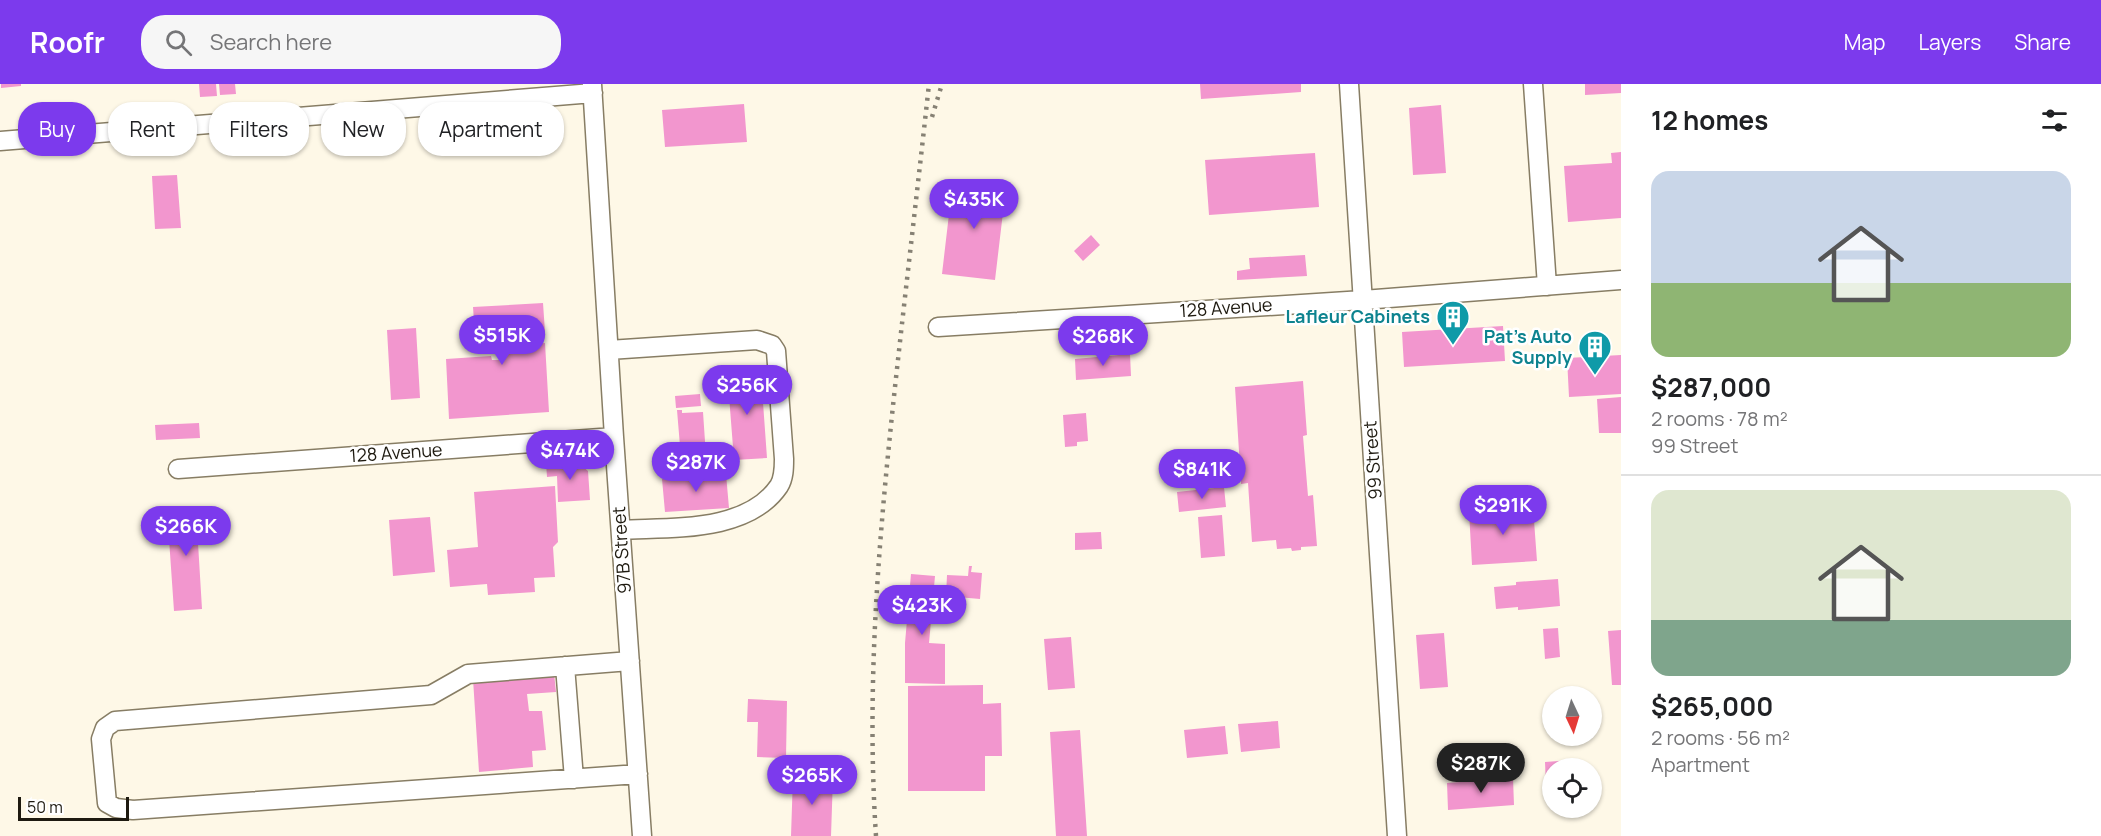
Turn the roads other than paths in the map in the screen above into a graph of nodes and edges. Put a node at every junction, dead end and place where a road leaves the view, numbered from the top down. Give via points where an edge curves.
1 (1349, 84) edge
2 (1533, 84) edge
3 (593, 88) edge
4 (0, 141) edge
5 (1621, 280) edge
6 (1547, 286) junction
7 (1363, 300) junction
8 (938, 327) dead end
9 (609, 350) junction
10 (614, 437) junction
11 (178, 469) dead end
12 (621, 530) junction
13 (630, 661) junction
14 (565, 666) junction
15 (638, 774) junction
16 (574, 779) junction
17 (642, 836) edge
18 (1397, 836) edge

1 - 7 street, 99 Street
2 - 6 street
3 - 4 street
3 - 9 street, 97B Street
5 - 6 street, 128 Avenue
6 - 7 street, 128 Avenue
7 - 8 street, 128 Avenue
7 - 18 street, 99 Street
9 - 10 street, 97B Street
9 - 12 street via 757,340 772,345 776,351 784,459 780,485 751,510 726,521
10 - 11 street, 128 Avenue
10 - 12 street, 97B Street
12 - 13 street, 97B Street
13 - 14 street
13 - 15 street, 97B Street
14 - 16 street
14 - 16 street via 468,674 431,695 115,721 105,728 101,739 107,803 133,810
15 - 16 street
15 - 17 street, 97B Street

